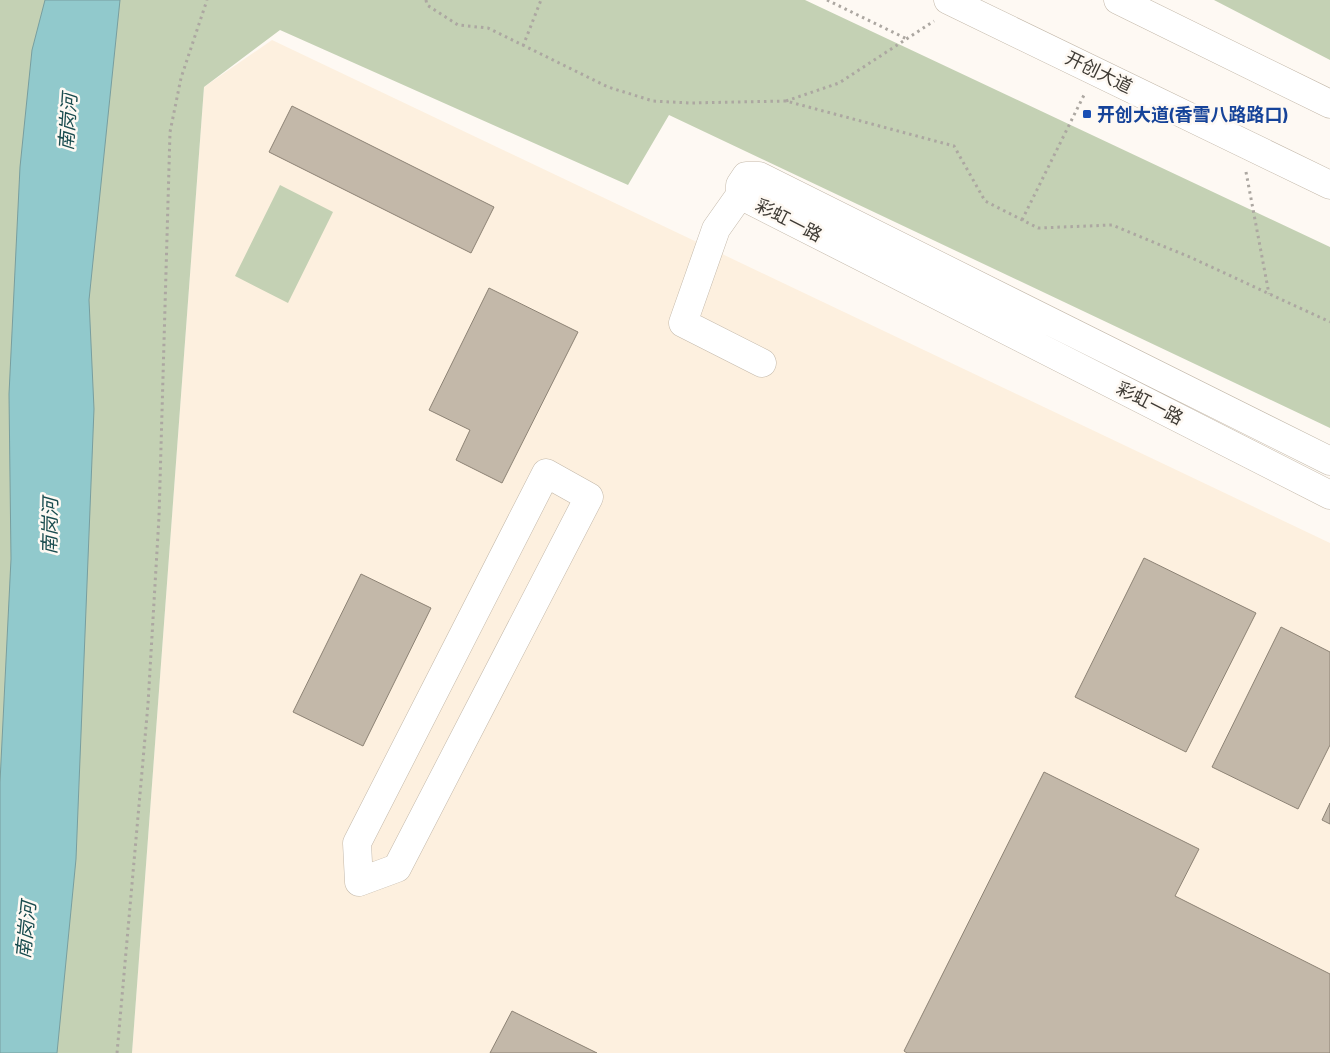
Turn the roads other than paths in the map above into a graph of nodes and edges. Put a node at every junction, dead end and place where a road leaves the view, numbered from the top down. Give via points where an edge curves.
1 (1118, 0) edge
2 (953, 2) edge
3 (1330, 104) edge
4 (1330, 185) edge
5 (740, 195) junction
6 (762, 363) dead end
7 (1330, 461) edge
8 (1330, 495) edge
9 (359, 882) joint

1 - 3 street
2 - 4 street, 开创大道
5 - 6 street via 716,229 683,323
5 - 7 street, 彩虹一路 via 740,185 746,176 759,176
5 - 8 street, 彩虹一路
9 - 9 street via 398,868 589,497 546,473 358,843

